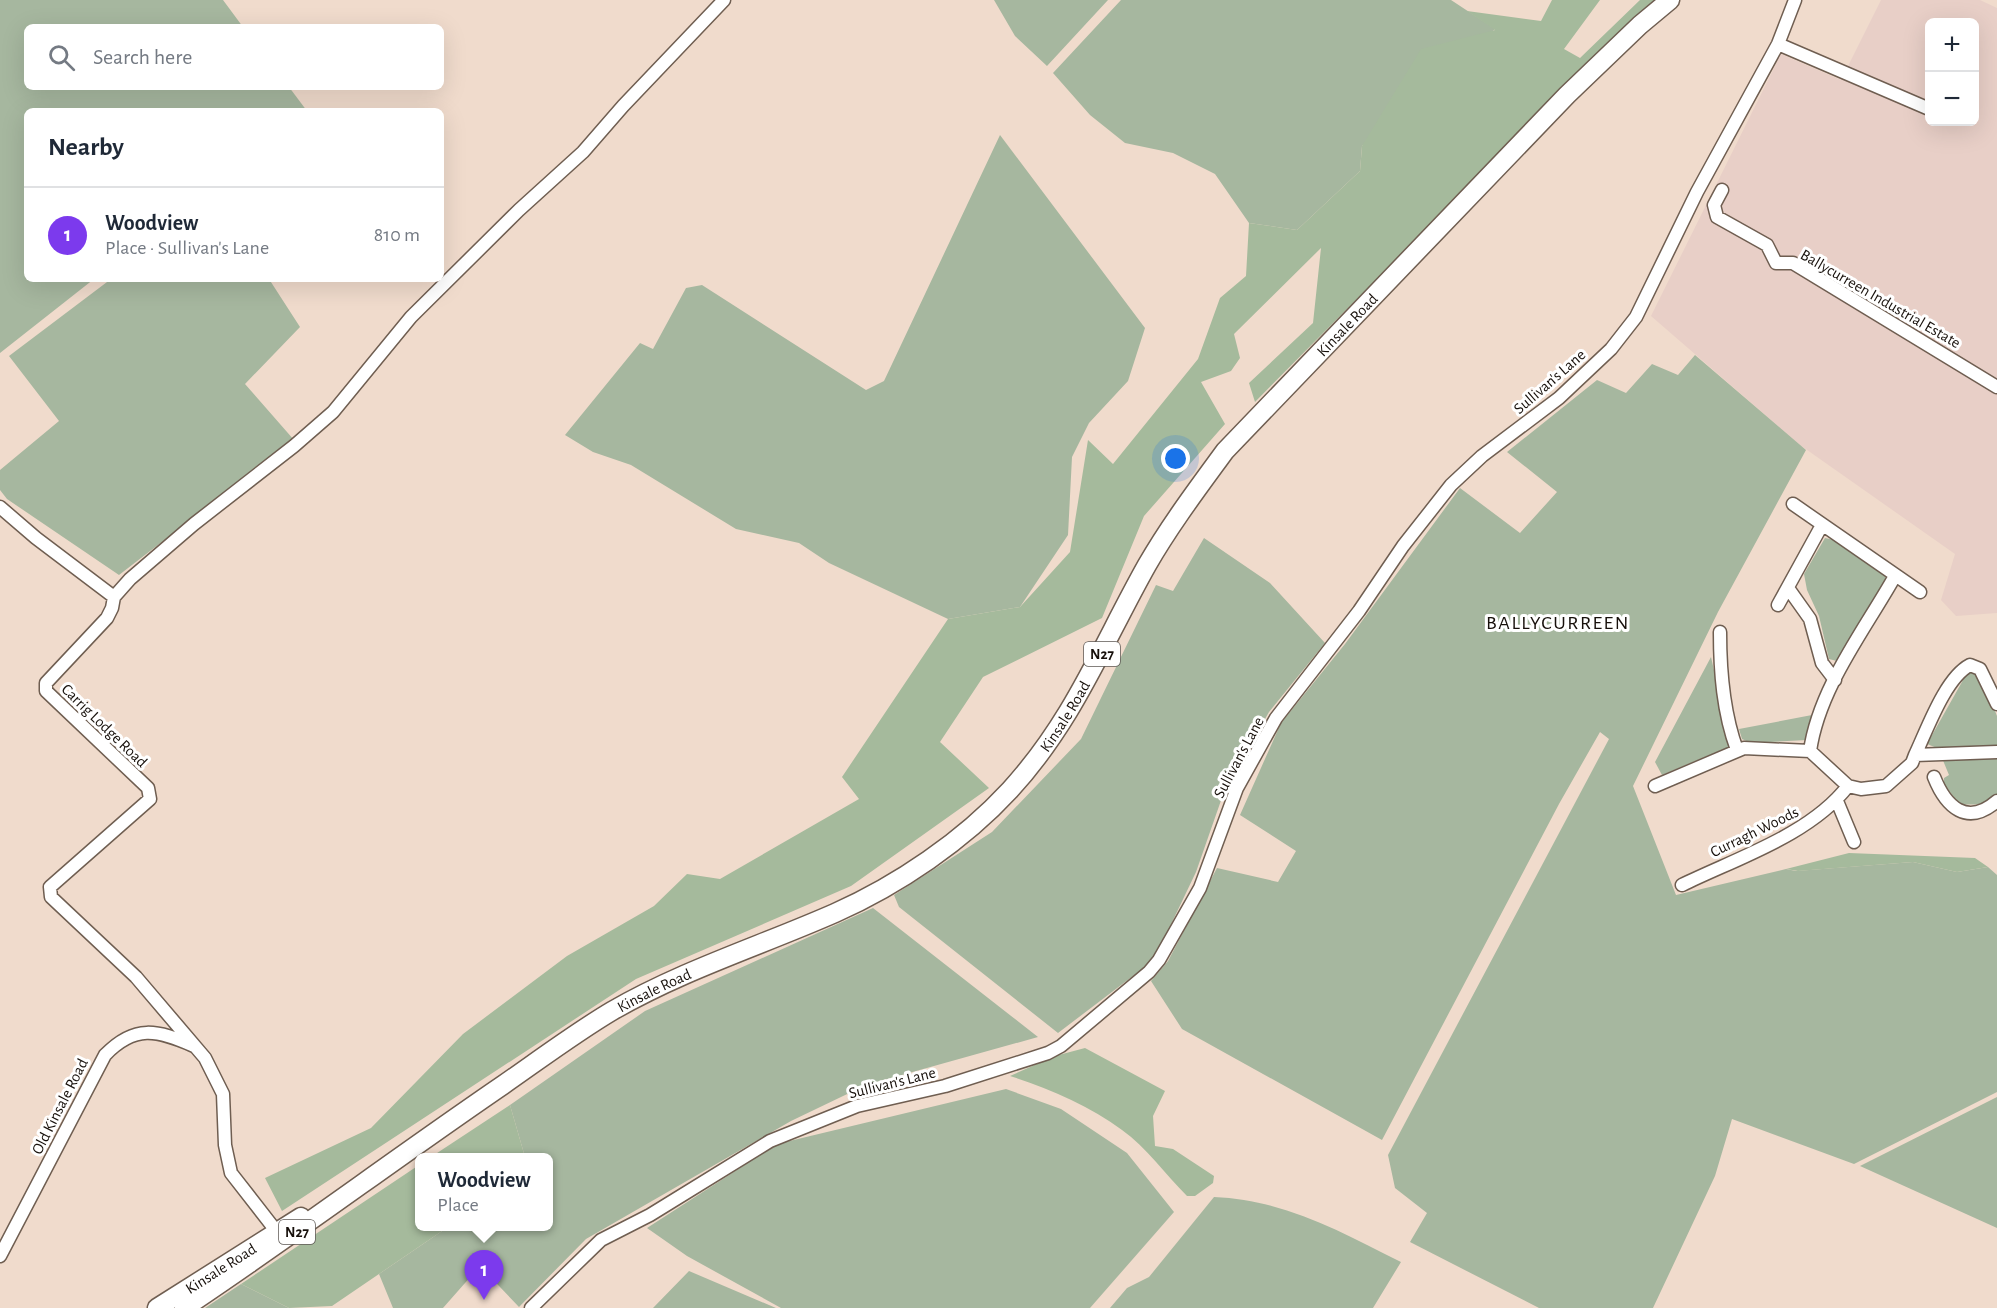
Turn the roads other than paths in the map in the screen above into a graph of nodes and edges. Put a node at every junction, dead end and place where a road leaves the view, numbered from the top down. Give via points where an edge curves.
1 (724, 0) edge
2 (1670, 0) edge
3 (1795, 0) edge
4 (1778, 44) junction
5 (1925, 107) edge
6 (1722, 190) dead end
7 (1997, 387) edge
8 (1793, 504) dead end
9 (0, 507) edge
10 (1822, 525) junction
11 (1895, 576) junction
12 (1788, 588) junction
13 (1920, 592) dead end
14 (114, 597) junction
15 (1778, 605) dead end
16 (1720, 632) dead end
17 (1835, 680) junction
18 (1997, 705) edge
19 (1737, 750) junction
20 (1810, 751) junction
21 (1997, 752) edge
22 (1915, 755) junction
23 (1934, 777) dead end
24 (1655, 786) dead end
25 (1848, 786) junction
26 (1837, 801) junction
27 (1997, 801) edge
28 (1854, 842) dead end
29 (1682, 885) dead end
30 (196, 1047) junction
31 (407, 1151) junction
32 (277, 1232) junction
33 (0, 1256) edge
34 (157, 1308) edge
35 (184, 1308) edge
36 (531, 1308) edge

1 - 14 street, Carrig Lodge Road via 584,152 411,317 333,412 186,531
2 - 31 highway, Kinsale Road / N27 via 1567,95 1226,451 1182,508 1147,566 1066,720 1009,791 926,861 877,892 826,917 693,970 621,1007
3 - 4 street, Sullivan's Lane
4 - 5 street
4 - 36 street, Sullivan's Lane via 1697,192 1636,317 1611,349 1558,398 1451,485 1276,718 1237,789 1200,888 1149,972 1048,1053 956,1083 857,1106 770,1141 650,1215 601,1240
6 - 7 street, Ballycurreen Industrial Estate via 1714,205 1717,217 1767,245 1776,263 1793,263
8 - 10 street
9 - 14 street
10 - 11 street
10 - 12 street
11 - 13 street
11 - 17 street
12 - 15 street
12 - 17 street via 1810,619 1822,663
14 - 30 street, Carrig Lodge Road via 106,618 46,683 46,691 155,792 144,807 50,887 51,897 136,977
16 - 19 street via 1720,669
17 - 20 street via 1813,731
18 - 22 street via 1980,669 1970,665 1962,669
19 - 20 street via 1767,747
19 - 24 street
20 - 25 street
21 - 22 street
22 - 25 street via 1912,763 1886,786
23 - 27 street via 1941,796 1952,807 1969,813 1988,809
25 - 26 street, Curragh Woods
26 - 28 street
26 - 29 street, Curragh Woods via 1811,822
30 - 32 street via 212,1068 223,1094 225,1145 231,1173
30 - 33 street, Old Kinsale Road via 170,1036 146,1032 126,1037 106,1054
31 - 32 highway, Kinsale Road / N27
31 - 35 highway, Kinsale Road / N27 via 286,1241
32 - 34 highway, Kinsale Road / N27

